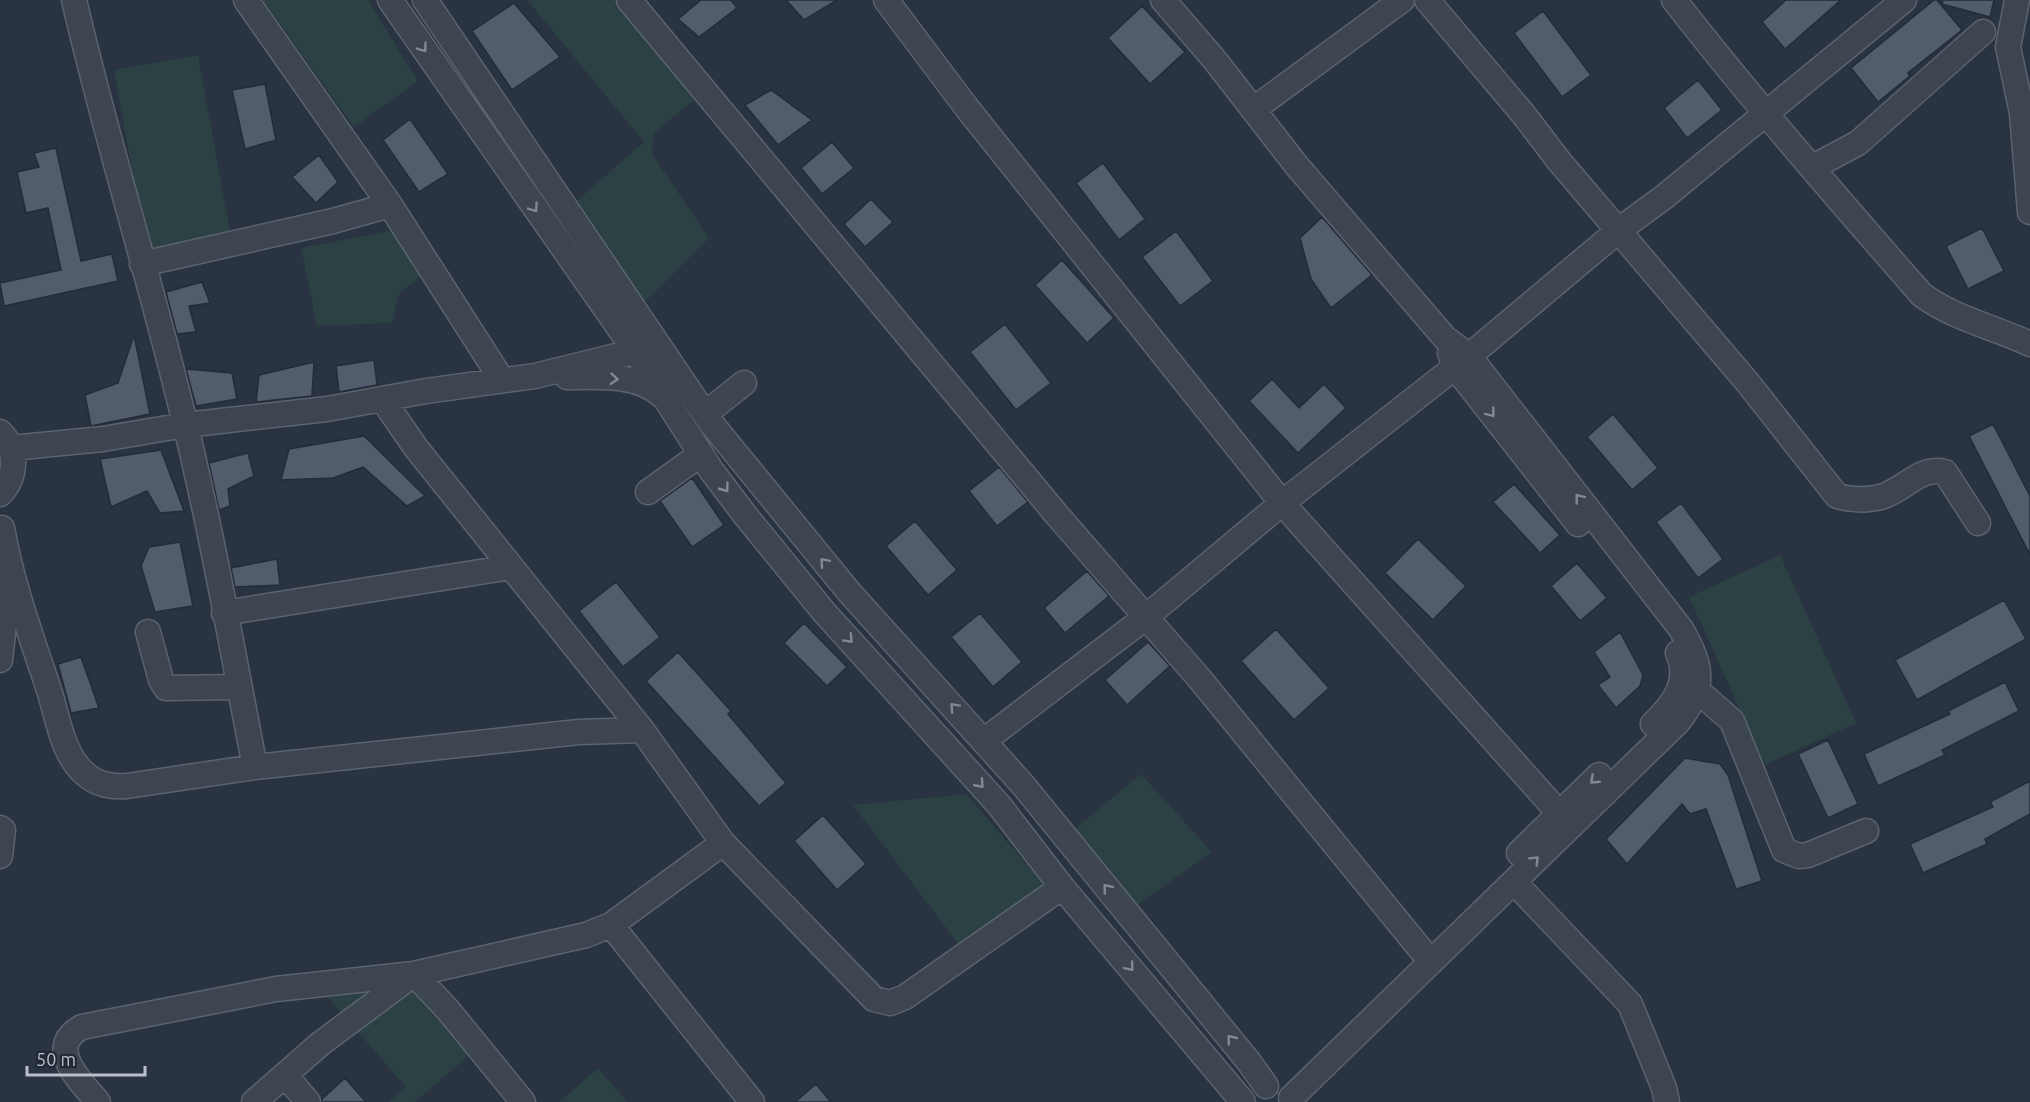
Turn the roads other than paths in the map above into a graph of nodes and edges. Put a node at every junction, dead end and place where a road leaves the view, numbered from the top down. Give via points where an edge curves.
1 (74, 0) edge
2 (246, 0) edge
3 (390, 0) edge
4 (425, 0) edge
5 (629, 0) edge
6 (886, 0) edge
7 (1163, 0) edge
8 (1402, 0) edge
9 (1427, 0) edge
10 (1674, 0) edge
11 (1904, 0) edge
12 (2017, 0) edge
13 (1983, 32) dead end
14 (1254, 109) junction
15 (1764, 115) junction
16 (1813, 166) junction
17 (390, 205) junction
18 (2030, 212) edge
19 (1619, 230) junction
20 (142, 264) junction
21 (603, 308) junction
22 (2030, 344) edge
23 (659, 345) junction
24 (636, 352) junction
25 (1462, 362) junction
26 (535, 376) junction
27 (502, 380) junction
28 (744, 383) dead end
29 (383, 400) junction
30 (668, 403) junction
31 (705, 414) junction
32 (185, 425) junction
33 (5, 440) edge
34 (701, 454) junction
35 (648, 492) dead end
36 (0, 494) edge
37 (1282, 503) junction
38 (1, 517) edge
39 (1978, 523) dead end
40 (511, 567) junction
41 (224, 613) junction
42 (1146, 617) junction
43 (148, 632) dead end
44 (0, 660) edge
45 (1691, 685) junction
46 (239, 687) junction
47 (642, 730) junction
48 (985, 741) junction
49 (255, 767) junction
50 (1023, 785) junction
51 (999, 804) junction
52 (1559, 813) junction
53 (0, 828) edge
54 (1866, 831) dead end
55 (723, 843) junction
56 (0, 856) edge
57 (1062, 887) junction
58 (1500, 887) junction
59 (612, 925) junction
60 (1422, 951) junction
61 (414, 974) junction
62 (285, 1075) junction
63 (1282, 1093) edge
64 (98, 1102) edge
65 (254, 1102) edge
66 (308, 1102) edge
67 (523, 1102) edge
68 (752, 1102) edge
69 (1243, 1102) edge
70 (1248, 1102) edge
71 (1666, 1102) edge

1 - 20 street
2 - 17 street
3 -> 21 street
4 - 23 street
5 - 42 street
6 - 37 street via 967,108
7 - 14 street
8 - 14 street
9 - 19 street
10 - 15 street
11 - 15 street
12 - 18 street via 2008,46 2023,123
13 - 16 street via 1858,143
14 - 25 street
15 - 16 street
15 - 19 street
16 - 22 street via 1922,295 1971,322
17 - 20 street
17 - 27 street
19 - 25 street
19 - 39 street via 1837,496 1853,500 1884,496 1928,471 1937,470 1945,472
20 - 32 street
21 - 24 street
21 - 26 street via 605,323 600,346 589,356
23 - 24 street
23 - 31 street
24 - 26 street
24 - 30 street
25 - 37 street
25 - 45 street via 1674,643
26 - 27 street
26 -> 30 street via 624,380 660,394
27 - 29 street
28 - 31 street
29 - 32 street
29 - 40 street via 416,448
30 - 34 street
48 -> 31 street via 810,546
32 - 33 street via 103,439
32 - 41 street
33 - 36 street via 13,474
34 - 35 street
34 -> 51 street via 818,604
37 - 42 street
37 - 52 street
38 - 44 street via 4,615
38 - 49 street via 20,607 66,746 84,773 113,787
40 - 41 street
40 - 47 street
41 - 46 street
42 - 48 street
42 - 60 street
43 - 46 street via 166,688
45 -> 52 street
45 - 54 street via 1732,721 1784,850 1808,855
58 -> 45 street via 1678,723
46 - 49 street
47 - 49 street via 579,732
47 - 55 street
48 - 50 street
50 - 51 street
63 -> 50 street via 1249,1062
51 - 57 street
52 - 58 street
53 - 56 street
55 - 57 street via 874,999 890,1003 905,997
55 - 59 street
57 -> 69 street
58 - 60 street
58 - 63 street
58 - 71 street via 1630,1004
59 - 61 street via 586,935
59 - 68 street
60 - 63 street
61 - 62 street
61 - 64 street via 276,989 82,1027 68,1040 66,1059
61 - 67 street
62 - 65 street
62 - 66 street
63 - 70 street via 1252,1093

